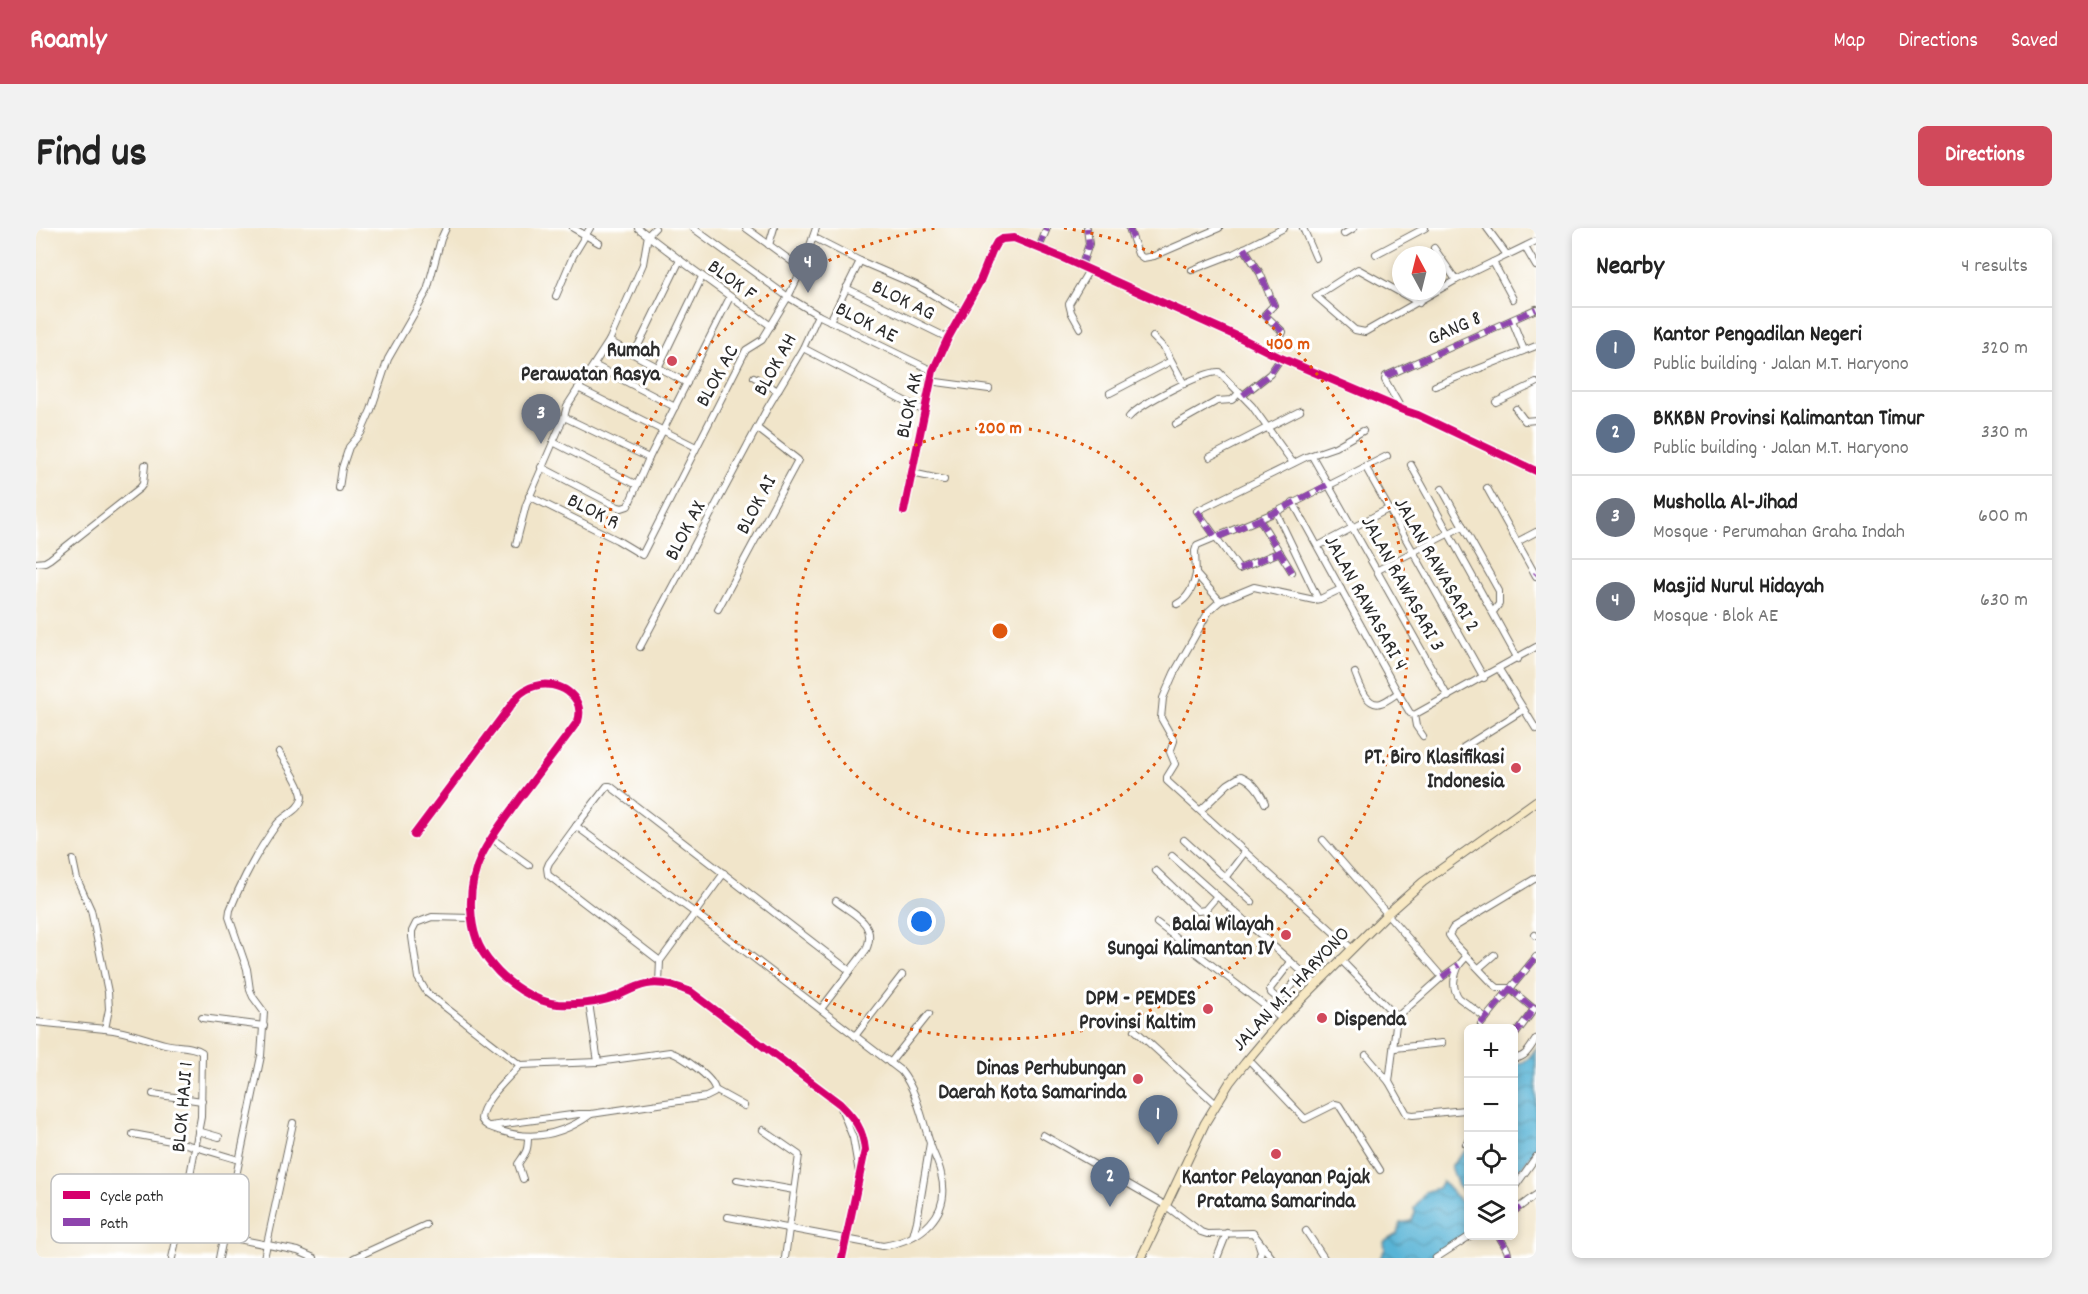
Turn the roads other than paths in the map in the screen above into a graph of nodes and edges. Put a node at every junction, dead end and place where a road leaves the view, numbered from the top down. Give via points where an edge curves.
1 (446, 228) edge
2 (573, 228) edge
3 (590, 228) edge
4 (638, 228) edge
5 (655, 228) edge
6 (693, 228) edge
7 (746, 228) edge
8 (774, 228) edge
9 (816, 228) edge
10 (1047, 228) edge
11 (1087, 228) edge
12 (1129, 228) edge
13 (1219, 228) edge
14 (1284, 228) edge
15 (1303, 228) edge
16 (1354, 228) edge
17 (1425, 228) edge
18 (1487, 228) edge
19 (1344, 234) dead end
20 (586, 235) junction
21 (648, 235) junction
22 (813, 237) junction
23 (1536, 241) edge
24 (599, 243) dead end
25 (769, 245) junction
26 (1525, 247) junction
27 (1039, 248) junction
28 (1244, 248) junction
29 (1376, 254) dead end
30 (1507, 255) junction
31 (1316, 258) dead end
32 (680, 260) junction
33 (860, 261) junction
34 (1493, 262) junction
35 (1446, 265) edge
36 (1536, 266) edge
37 (1081, 267) junction
38 (801, 269) junction
39 (1089, 270) junction
40 (1192, 270) dead end
41 (702, 277) junction
42 (1456, 280) junction
43 (846, 288) junction
44 (556, 296) dead end
45 (730, 297) junction
46 (788, 297) junction
47 (1513, 299) dead end
48 (1419, 303) junction
49 (1536, 309) edge
50 (962, 312) junction
51 (818, 315) junction
52 (1512, 320) junction
53 (830, 321) junction
54 (771, 326) junction
55 (1080, 327) dead end
56 (1153, 337) dead end
57 (948, 338) junction
58 (609, 341) junction
59 (1536, 346) edge
60 (803, 348) junction
61 (1524, 350) junction
62 (634, 354) junction
63 (1273, 354) junction
64 (1281, 357) junction
65 (1171, 361) junction
66 (594, 365) junction
67 (659, 366) junction
68 (933, 371) junction
69 (754, 377) dead end
70 (929, 381) junction
71 (687, 383) junction
72 (1536, 383) edge
73 (1184, 384) junction
74 (1435, 386) dead end
75 (578, 388) junction
76 (988, 389) dead end
77 (778, 391) junction
78 (1110, 393) dead end
79 (1241, 394) junction
80 (1496, 402) dead end
81 (675, 407) junction
82 (1516, 409) dead end
83 (1403, 410) junction
84 (924, 411) junction
85 (1300, 411) dead end
86 (564, 417) junction
87 (1129, 417) dead end
88 (1536, 420) edge
89 (1176, 424) dead end
90 (757, 428) junction
91 (1269, 428) junction
92 (1363, 431) dead end
93 (664, 432) junction
94 (553, 442) junction
95 (696, 447) junction
96 (1312, 456) junction
97 (1387, 456) dead end
98 (1210, 457) dead end
99 (649, 458) junction
100 (1293, 464) junction
101 (145, 465) dead end
102 (1411, 465) dead end
103 (1365, 466) junction
104 (541, 467) junction
105 (1536, 471) edge
106 (912, 473) junction
107 (944, 480) dead end
108 (1329, 484) junction
109 (637, 485) junction
110 (339, 488) dead end
111 (1488, 488) dead end
112 (1442, 489) dead end
113 (529, 496) junction
114 (1293, 502) junction
115 (1388, 509) junction
116 (904, 511) dead end
117 (1276, 512) junction
118 (1260, 519) junction
119 (1463, 526) junction
120 (1354, 527) junction
121 (1450, 532) junction
122 (1536, 532) edge
123 (1216, 538) junction
124 (1517, 542) junction
125 (516, 544) dead end
126 (1318, 546) junction
127 (1280, 552) junction
128 (1413, 552) junction
129 (642, 555) joint
130 (36, 563) edge
131 (1378, 570) junction
132 (1293, 572) dead end
133 (1196, 574) junction
134 (1536, 575) edge
135 (1341, 589) junction
136 (1318, 599) junction
137 (1220, 602) junction
138 (1177, 604) dead end
139 (718, 609) dead end
140 (1493, 612) junction
141 (640, 647) dead end
142 (1536, 648) edge
143 (1518, 659) junction
144 (1498, 669) junction
145 (1355, 673) dead end
146 (1484, 678) junction
147 (1398, 693) junction
148 (1448, 697) junction
149 (1523, 710) junction
150 (1414, 715) junction
151 (1536, 729) edge
152 (1423, 736) dead end
153 (1464, 747) dead end
154 (279, 752) dead end
155 (1536, 801) edge
156 (1265, 803) dead end
157 (1201, 810) junction
158 (576, 826) junction
159 (414, 835) dead end
160 (491, 838) junction
161 (1184, 840) dead end
162 (1323, 840) dead end
163 (1245, 852) junction
164 (1172, 856) dead end
165 (73, 860) dead end
166 (529, 865) dead end
167 (1156, 871) dead end
168 (724, 873) junction
169 (1226, 878) junction
170 (1536, 878) edge
171 (1217, 896) junction
172 (836, 901) dead end
173 (1252, 902) dead end
174 (695, 913) junction
175 (1386, 914) junction
176 (471, 918) junction
177 (1157, 923) dead end
178 (1351, 948) junction
179 (1494, 955) dead end
180 (1466, 957) junction
181 (1536, 957) edge
182 (1340, 959) junction
183 (660, 961) junction
184 (1291, 962) junction
185 (1459, 965) junction
186 (1479, 968) junction
187 (850, 971) junction
188 (1304, 974) junction
189 (902, 975) dead end
190 (1442, 977) junction
191 (659, 983) junction
192 (1315, 983) junction
193 (1509, 988) junction
194 (589, 1003) junction
195 (1535, 1008) edge
196 (821, 1009) junction
197 (929, 1014) dead end
198 (1396, 1017) junction
199 (202, 1018) dead end
200 (1282, 1020) junction
201 (36, 1023) edge
202 (264, 1026) junction
203 (105, 1029) junction
204 (1135, 1030) dead end
205 (1518, 1031) edge
206 (855, 1036) junction
207 (1536, 1039) edge
208 (1442, 1043) dead end
209 (1395, 1048) junction
210 (1366, 1055) dead end
211 (1518, 1058) edge
212 (1248, 1059) junction
213 (598, 1062) junction
214 (890, 1063) junction
215 (520, 1065) junction
216 (1389, 1082) junction
217 (715, 1090) junction
218 (153, 1094) dead end
219 (202, 1101) junction
220 (840, 1104) junction
221 (1216, 1104) junction
222 (744, 1106) dead end
223 (1464, 1110) edge
224 (591, 1114) junction
225 (293, 1123) dead end
226 (487, 1126) junction
227 (763, 1130) dead end
228 (198, 1131) junction
229 (133, 1134) dead end
230 (1043, 1135) dead end
231 (528, 1136) junction
232 (219, 1137) dead end
233 (930, 1143) junction
234 (195, 1147) junction
235 (1536, 1157) edge
236 (239, 1160) junction
237 (1380, 1170) dead end
238 (190, 1174) edge
239 (236, 1174) edge
240 (523, 1179) dead end
241 (737, 1180) dead end
242 (860, 1180) junction
243 (1515, 1186) edge
244 (794, 1190) junction
245 (1536, 1195) edge
246 (1165, 1205) junction
247 (1518, 1208) edge
248 (728, 1217) dead end
249 (426, 1225) dead end
250 (789, 1229) junction
251 (1306, 1231) dead end
252 (1227, 1233) junction
253 (1256, 1236) junction
254 (912, 1238) junction
255 (846, 1239) junction
256 (1464, 1240) edge
257 (1501, 1240) edge
258 (249, 1241) edge
259 (176, 1243) edge
260 (222, 1243) edge
261 (266, 1244) junction
262 (172, 1258) edge
263 (219, 1258) edge
264 (264, 1258) edge
265 (314, 1258) edge
266 (354, 1258) edge
267 (785, 1258) edge
268 (842, 1258) edge
269 (1141, 1258) edge
270 (1217, 1258) edge
271 (1259, 1258) edge
272 (1272, 1258) edge
273 (1324, 1258) edge
274 (1436, 1258) edge
275 (1509, 1258) edge

1 - 110 street via 427,291 388,359 361,433 349,447
2 - 20 street
3 - 20 street
4 - 21 street, BLOK F
5 - 21 street
6 - 46 street, BLOK AE
7 - 25 street
8 - 25 street
9 - 22 street, BLOK AC
10 - 27 street
11 - 37 street via 1089,244
12 - 13 street via 1143,258
14 - 28 street
15 - 31 street
16 - 19 street
17 - 29 street
18 - 30 street
20 - 24 street
20 - 44 street via 568,264
21 - 32 street, BLOK F
21 - 58 street via 643,264
22 - 33 street
22 - 38 street, BLOK AC
23 - 26 street
25 - 38 street
26 - 30 street
26 - 36 street
27 - 37 street
27 - 50 street, BLOK AK via 1014,238 997,242
28 - 40 street
28 - 63 street via 1274,305 1265,315 1283,332
30 - 34 street
32 - 41 street, BLOK F
32 - 62 street
33 - 43 street
33 - 50 street via 916,285
34 - 42 street
34 - 47 street
35 - 42 street
37 - 39 street
38 - 46 street, BLOK AC
39 - 55 street via 1069,304
39 - 63 street
41 - 45 street, BLOK F
41 - 67 street
42 - 48 street
43 - 53 street
43 - 57 street, BLOK AG
45 - 54 street, BLOK F
45 - 71 street
46 - 51 street, BLOK AE
46 - 54 street, BLOK AC
48 - 48 street via 1358,269 1316,296 1359,332
49 - 52 street, GANG 8
50 - 57 street, BLOK AK
51 - 53 street, BLOK AE
51 - 60 street, BLOK AH
52 - 61 street
52 - 83 street, GANG 8 via 1386,376
53 - 68 street, BLOK AE
54 - 95 street, BLOK AC via 762,340 746,350
56 - 65 street
57 - 68 street, BLOK AK
58 - 62 street
58 - 66 street
59 - 61 street
60 - 77 street, BLOK AH
60 - 84 street
61 - 74 street
62 - 67 street
63 - 64 street
64 - 79 street via 1270,374
64 - 83 street
65 - 73 street
65 - 78 street
66 - 75 street
66 - 81 street
67 - 71 street
68 - 70 street, BLOK AK
69 - 77 street
70 - 76 street
70 - 84 street, BLOK AK
71 - 81 street
72 - 80 street
73 - 79 street via 1219,372
73 - 87 street via 1138,408
75 - 86 street
75 - 93 street
77 - 90 street, BLOK AH
79 - 89 street via 1232,400 1217,401
79 - 91 street
81 - 93 street
82 - 88 street via 1526,421
83 - 105 street
84 - 106 street, BLOK AK
85 - 91 street
86 - 94 street
86 - 99 street
90 - 139 street, BLOK AI via 798,460
90 - 141 street, BLOK AX
91 - 98 street
91 - 100 street
92 - 96 street
93 - 95 street
93 - 99 street
94 - 104 street
94 - 109 street
95 - 129 street, BLOK AC
96 - 100 street
96 - 108 street, JALAN RAWASARI 3
97 - 103 street
99 - 109 street
100 - 123 street via 1197,511
101 - 130 street via 140,488 50,560
102 - 121 street
103 - 108 street
103 - 115 street, JALAN RAWASARI 2
104 - 109 street via 622,508 628,506
104 - 113 street
106 - 107 street
106 - 116 street, BLOK AK
108 - 114 street
108 - 120 street, JALAN RAWASARI 3
111 - 124 street
112 - 119 street
113 - 125 street
113 - 129 street, BLOK R
114 - 117 street
114 - 126 street, JALAN RAWASARI 4
115 - 120 street
115 - 128 street, JALAN RAWASARI 2
117 - 118 street
117 - 136 street
118 - 123 street
118 - 127 street
119 - 121 street
119 - 140 street via 1499,591 1499,604
120 - 126 street
120 - 131 street, JALAN RAWASARI 3
121 - 128 street
121 - 140 street
122 - 124 street
123 - 127 street via 1240,569
123 - 133 street via 1195,547
124 - 134 street
126 - 135 street, JALAN RAWASARI 4
127 - 132 street
128 - 131 street
128 - 146 street, JALAN RAWASARI 2
131 - 148 street, JALAN RAWASARI 3
133 - 137 street
133 - 138 street via 1192,588
135 - 136 street
135 - 147 street, JALAN RAWASARI 4
136 - 137 street via 1257,586
137 - 157 street via 1205,616 1174,673 1163,698 1161,718 1173,737 1170,752 1175,764 1166,779
140 - 143 street
142 - 143 street
143 - 144 street
144 - 146 street
144 - 149 street
145 - 147 street via 1365,695 1376,703
146 - 148 street
147 - 150 street, JALAN RAWASARI 4
148 - 150 street
149 - 151 street
149 - 153 street
150 - 152 street, JALAN RAWASARI 4
154 - 202 street via 301,792 300,802 276,825 248,871 229,917 252,997 264,1012
155 - 175 main road, JALAN M.T. HARYONO
156 - 157 street via 1251,780 1241,776
157 - 163 street
158 - 168 street via 610,786
158 - 174 street
158 - 183 street via 549,863 548,875
159 - 160 street via 518,696 536,685 560,687 580,705 578,721
160 - 166 street
160 - 176 street via 474,869
161 - 169 street
162 - 175 street
163 - 169 street
163 - 178 street
164 - 171 street
165 - 203 street via 91,910 108,992
167 - 171 street via 1198,911 1205,910
168 - 174 street
168 - 187 street
169 - 173 street
170 - 180 street via 1453,928 1449,935
171 - 184 street
172 - 187 street via 865,922 870,934 866,950
174 - 183 street
174 - 196 street
175 - 178 main road, JALAN M.T. HARYONO
175 - 190 street
176 - 194 street via 483,954 501,976 521,991 556,1004
176 - 215 street via 432,917 416,923 412,937 418,978 435,1000
177 - 200 street
178 - 182 main road, JALAN M.T. HARYONO
179 - 186 street
180 - 185 street
180 - 186 street
181 - 193 street
182 - 192 main road, JALAN M.T. HARYONO
182 - 198 street
183 - 191 street
184 - 188 street
184 - 188 street via 1270,988 1271,993 1282,997
185 - 190 street
185 - 193 street via 1454,979 1456,994 1483,1021
186 - 193 street via 1496,987
187 - 196 street
188 - 192 street
189 - 206 street
190 - 198 street
191 - 194 street
191 - 220 street via 691,992
192 - 200 main road, JALAN M.T. HARYONO
193 - 195 street
194 - 213 street
195 - 205 street
196 - 206 street
197 - 214 street
198 - 209 street
199 - 202 street
200 - 212 main road, JALAN M.T. HARYONO
201 - 203 street
202 - 236 street
203 - 219 street, BLOK HAJI 1 via 201,1051
204 - 221 street
206 - 214 street
207 - 211 street
208 - 209 street
209 - 216 street
210 - 216 street
212 - 221 main road, JALAN M.T. HARYONO
212 - 237 street via 1305,1119 1338,1103
213 - 215 street
213 - 217 street via 669,1052 712,1080
214 - 233 street via 910,1085
215 - 226 street via 486,1104 481,1119
216 - 223 street via 1410,1115
217 - 222 street
217 - 224 street via 706,1097
218 - 219 street
219 - 228 street, BLOK HAJI 1
220 - 242 street via 853,1138
220 - 242 street via 857,1121 864,1139
221 - 246 main road, JALAN M.T. HARYONO
224 - 226 street
224 - 231 street via 554,1134
225 - 261 street
226 - 231 street
227 - 244 street via 799,1155
228 - 232 street
228 - 234 street, BLOK HAJI 1
229 - 234 street
230 - 246 street
231 - 240 street via 528,1149 518,1164
233 - 254 street
233 - 254 street via 941,1174 942,1203 934,1221
234 - 236 street
234 - 238 street, BLOK HAJI 1
235 - 243 street
236 - 239 street
241 - 244 street
242 - 255 street
244 - 250 street
245 - 247 street
246 - 252 street via 1202,1232
246 - 269 main road, JALAN M.T. HARYONO
248 - 250 street
249 - 266 street
250 - 255 street
250 - 267 street
251 - 273 street
252 - 253 street via 1249,1232
252 - 270 street
253 - 271 street
253 - 272 street
254 - 255 street via 884,1245
255 - 268 street
256 - 274 street
257 - 275 street
258 - 261 street
259 - 262 street, BLOK HAJI 1
260 - 263 street
261 - 264 street
261 - 265 street

